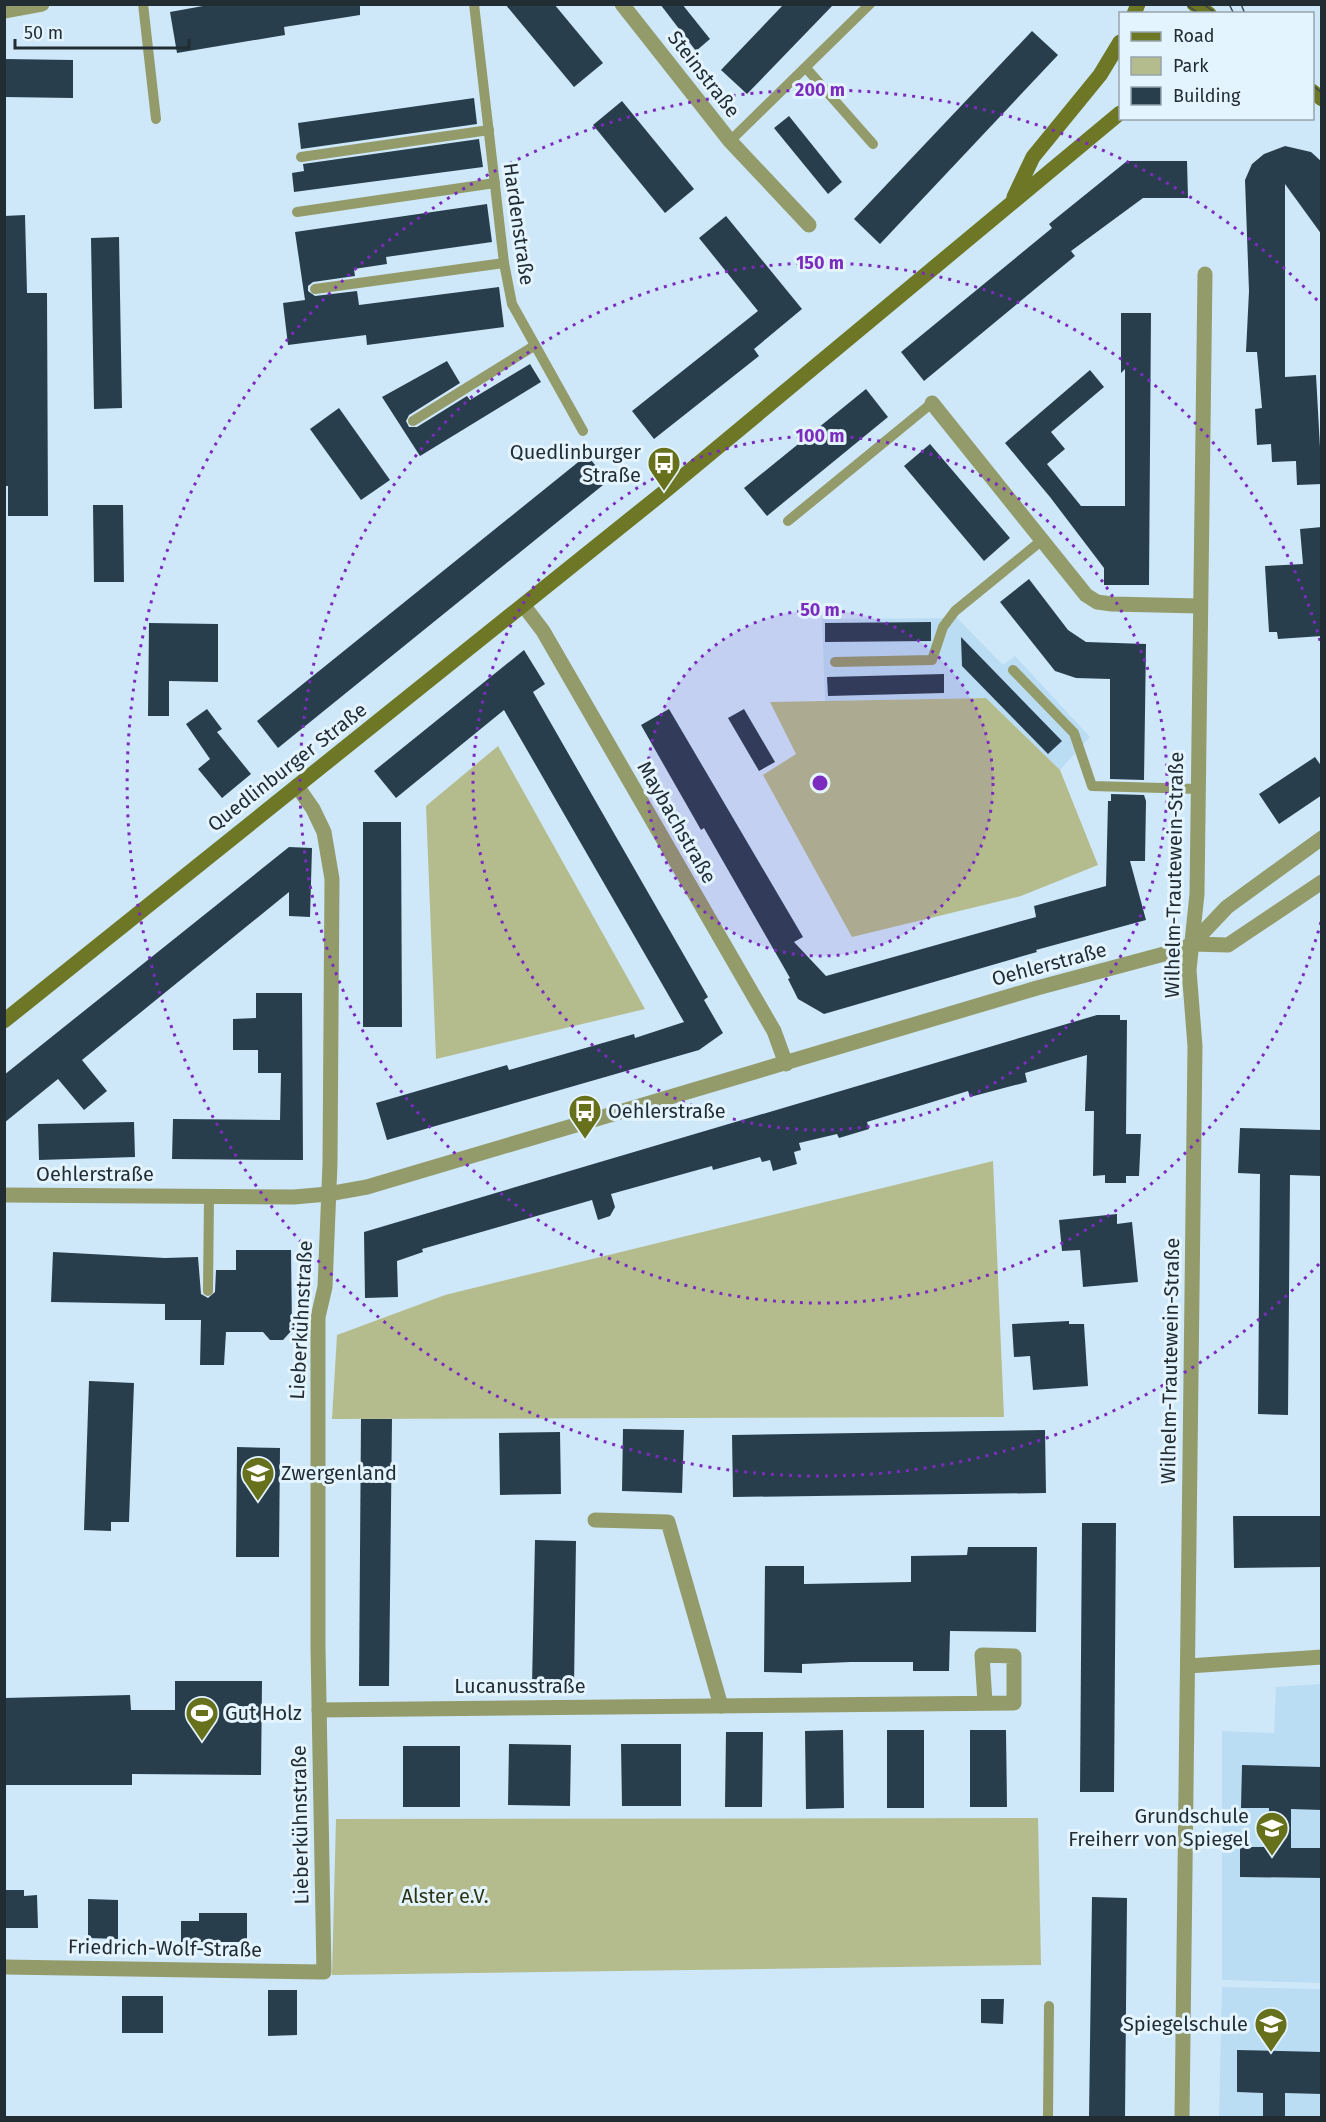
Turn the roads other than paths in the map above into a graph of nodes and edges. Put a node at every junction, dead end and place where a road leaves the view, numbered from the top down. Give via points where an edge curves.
1 (42, 4) edge
2 (143, 4) edge
3 (474, 4) edge
4 (622, 4) edge
5 (870, 4) edge
6 (4, 10) edge
7 (1119, 44) edge
8 (806, 68) junction
9 (1119, 113) edge
10 (156, 119) dead end
11 (489, 130) junction
12 (730, 141) junction
13 (873, 144) dead end
14 (301, 157) dead end
15 (495, 183) junction
16 (1012, 202) junction
17 (297, 212) dead end
18 (809, 225) dead end
19 (504, 262) junction
20 (1205, 274) dead end
21 (315, 289) dead end
22 (534, 346) junction
23 (932, 403) joint
24 (413, 421) dead end
25 (584, 431) dead end
26 (788, 521) dead end
27 (1041, 540) junction
28 (524, 606) junction
29 (1199, 606) junction
30 (835, 662) dead end
31 (1014, 670) dead end
32 (297, 786) junction
33 (1198, 789) junction
34 (1322, 838) edge
35 (1322, 882) edge
36 (1192, 944) junction
37 (4, 1021) edge
38 (786, 1064) junction
39 (328, 1194) junction
40 (4, 1195) edge
41 (209, 1196) junction
42 (208, 1290) dead end
43 (595, 1520) dead end
44 (1322, 1657) edge
45 (1188, 1666) junction
46 (985, 1702) dead end
47 (721, 1706) junction
48 (319, 1710) junction
49 (4, 1967) edge
50 (324, 1972) joint
51 (1049, 2006) dead end
52 (1048, 2118) edge
53 (1182, 2118) edge

1 - 6 street
2 - 10 lane
3 - 11 lane, Hardenstraße
4 - 12 street, Steinstraße
5 - 8 lane, Steinstraße
7 - 16 main road, Quedlinburger Straße via 1100,75 1033,157
8 - 12 lane, Steinstraße
8 - 13 lane
9 - 16 main road, Quedlinburger Straße
11 - 14 lane
11 - 15 lane, Hardenstraße
12 - 18 street, Steinstraße
15 - 17 lane
15 - 19 lane, Hardenstraße
16 - 28 main road, Quedlinburger Straße
19 - 21 lane
19 - 22 lane, Hardenstraße via 512,304
20 - 29 street, Wilhelm-Trautewein-Straße
22 - 24 lane
22 - 25 lane, Hardenstraße
23 - 26 lane
23 - 27 street
27 - 29 street via 1086,595 1097,602
27 - 30 lane via 955,611 943,627 932,660
28 - 32 main road, Quedlinburger Straße
28 - 38 street, Maybachstraße via 543,631 774,1031
29 - 33 street, Wilhelm-Trautewein-Straße
31 - 33 lane via 1074,733 1092,786
32 - 37 main road, Quedlinburger Straße
32 - 39 street, Lieberkühnstraße via 324,832 332,879
33 - 36 street, Wilhelm-Trautewein-Straße via 1197,894
34 - 36 street, Oehlerstraße via 1227,907
35 - 36 street, Oehlerstraße via 1228,945
36 - 38 street, Oehlerstraße via 1163,956 1037,988
36 - 45 street, Wilhelm-Trautewein-Straße via 1189,970 1195,1046
38 - 39 street, Oehlerstraße via 367,1187
39 - 41 street, Oehlerstraße
39 - 48 street, Lieberkühnstraße via 325,1287 318,1317
40 - 41 street, Oehlerstraße
41 - 42 lane
43 - 47 street via 668,1522
44 - 45 street
45 - 53 street, Wilhelm-Trautewein-Straße
46 - 47 street, Lucanusstraße
47 - 48 street, Lucanusstraße
48 - 50 street, Lieberkühnstraße
49 - 50 street, Friedrich-Wolf-Straße
51 - 52 lane

